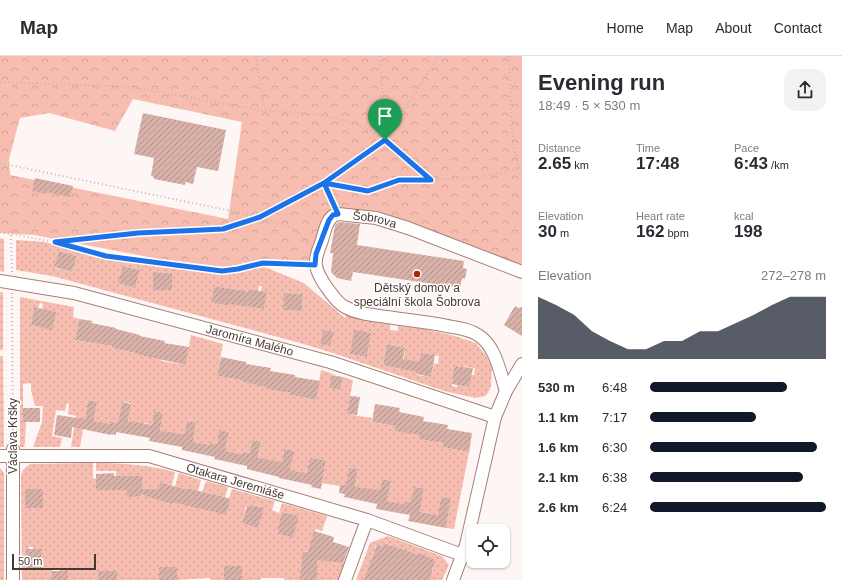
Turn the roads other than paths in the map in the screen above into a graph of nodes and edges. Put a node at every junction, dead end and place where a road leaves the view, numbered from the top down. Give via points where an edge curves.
1 (522, 272) edge
2 (0, 281) edge
3 (522, 364) edge
4 (506, 391) junction
5 (495, 417) junction
6 (13, 452) junction
7 (0, 456) edge
8 (367, 520) junction
9 (462, 555) junction
10 (13, 580) edge
11 (345, 580) edge
12 (453, 580) edge

1 - 4 street, Šobrova via 408,228 376,218 338,214 329,220 315,260 321,278 331,294 345,307 363,314 438,324 479,335 488,344
2 - 5 street, Jaromíra Malého via 74,293 330,362
3 - 4 street
4 - 5 street
5 - 9 street
6 - 7 street, Otakara Jeremiáše
6 - 8 street, Otakara Jeremiáše via 149,456
6 - 10 street, Václava Kršky
8 - 9 street, Otakara Jeremiáše
8 - 11 street
9 - 12 street

